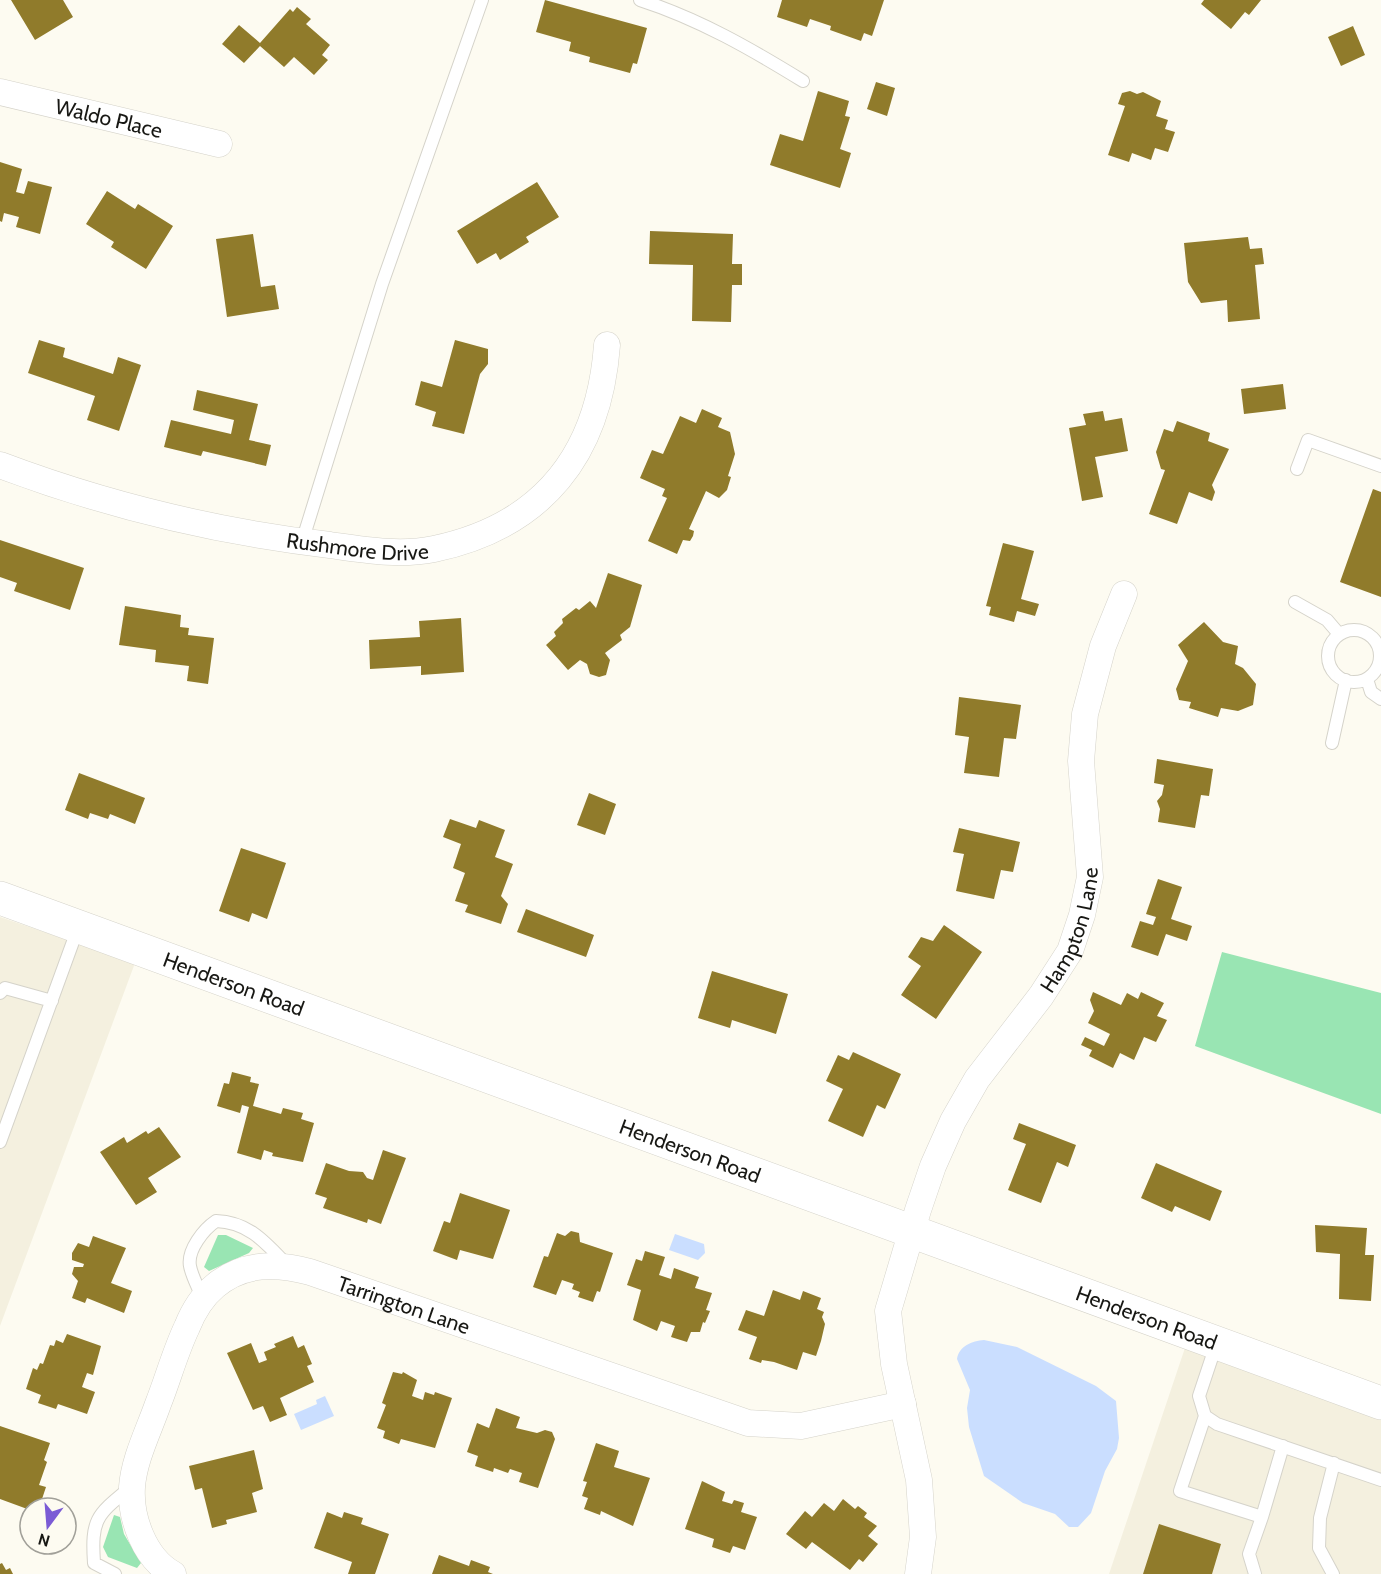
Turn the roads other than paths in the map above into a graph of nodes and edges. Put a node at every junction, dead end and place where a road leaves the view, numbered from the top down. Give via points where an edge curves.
1 (482, 0) edge
2 (640, 0) edge
3 (803, 81) dead end
4 (0, 92) edge
5 (219, 144) dead end
6 (607, 345) dead end
7 (0, 465) edge
8 (1381, 465) edge
9 (1297, 469) dead end
10 (302, 542) junction
11 (1124, 594) dead end
12 (1295, 602) dead end
13 (1339, 634) junction
14 (1367, 679) junction
15 (1346, 680) junction
16 (1381, 699) edge
17 (1332, 743) dead end
18 (0, 897) edge
19 (79, 927) junction
20 (0, 993) edge
21 (52, 1001) junction
22 (0, 1142) edge
23 (911, 1232) junction
24 (288, 1266) junction
25 (203, 1299) junction
26 (1217, 1343) junction
27 (1381, 1402) edge
28 (903, 1404) junction
29 (1205, 1416) junction
30 (1283, 1446) junction
31 (1334, 1463) junction
32 (1381, 1480) edge
33 (132, 1486) junction
34 (1262, 1517) junction
35 (167, 1573) edge
36 (115, 1574) edge
37 (918, 1574) edge
38 (1255, 1574) edge
39 (1334, 1574) edge

1 - 10 lane via 382,284
2 - 3 lane via 736,39
4 - 5 street, Waldo Place
6 - 10 street, Rushmore Drive via 599,400 580,450 555,486 531,508 503,525 434,549 388,552
7 - 10 street, Rushmore Drive via 115,502 228,531
8 - 9 lane via 1308,440
11 - 23 street, Hampton Lane via 1103,646 1085,714 1081,761 1090,877 1070,951 977,1079 953,1121
12 - 13 lane via 1328,620
13 - 14 lane via 1355,629 1377,642 1381,658 1374,674
13 - 15 lane via 1328,657 1335,673
14 - 15 lane
14 - 16 lane via 1371,692
15 - 17 lane
18 - 19 main road, Henderson Road
19 - 21 lane
19 - 23 main road, Henderson Road
20 - 21 lane via 5,988
21 - 22 lane
23 - 26 main road, Henderson Road
23 - 28 street via 888,1311 888,1330
24 - 25 street, Tarrington Lane via 263,1264 238,1272 216,1285
24 - 25 lane via 258,1235 240,1225 216,1221 201,1236 190,1265
24 - 28 street, Tarrington Lane via 748,1423 801,1426
25 - 33 street, Tarrington Lane via 187,1326
26 - 27 main road, Henderson Road
26 - 29 lane via 1199,1396
28 - 37 street via 919,1480 923,1537
29 - 30 lane via 1217,1424
29 - 34 lane via 1180,1491
30 - 31 lane
30 - 34 lane
31 - 32 lane
31 - 39 lane via 1320,1518 1319,1548
33 - 35 street, Tarrington Lane via 141,1537
33 - 36 lane via 102,1510 92,1533 94,1563
34 - 38 lane via 1249,1554

